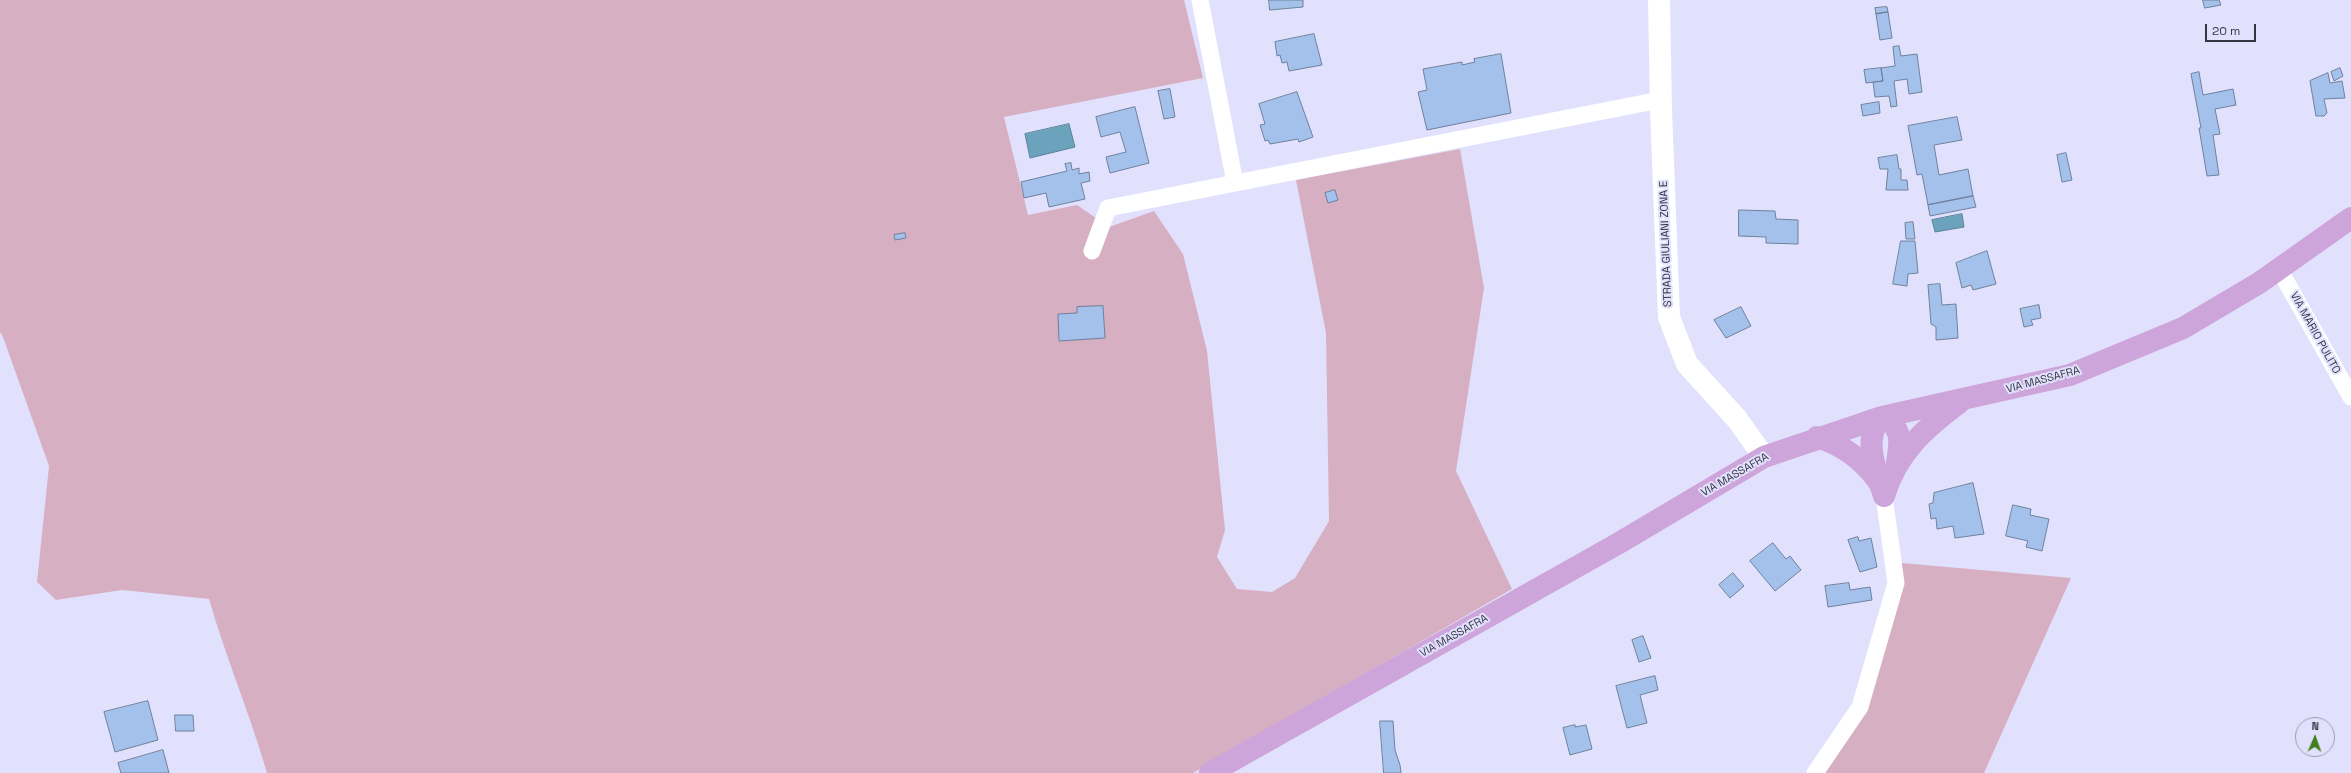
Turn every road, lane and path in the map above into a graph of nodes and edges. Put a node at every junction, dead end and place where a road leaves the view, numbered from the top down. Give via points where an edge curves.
1 (1200, 0) edge
2 (1659, 0) edge
3 (1660, 100) junction
4 (1235, 183) junction
5 (2351, 218) edge
6 (1092, 251) dead end
7 (2279, 269) junction
8 (2351, 397) edge
9 (1965, 399) junction
10 (1882, 417) junction
11 (1817, 438) junction
12 (1764, 457) junction
13 (1897, 463) junction
14 (1882, 490) junction
15 (1210, 773) edge
16 (1815, 773) edge

1 - 4 street
2 - 3 street, STRADA GIULIANI ZONA E
3 - 4 street
3 - 12 street, STRADA GIULIANI ZONA E via 1669,317 1687,364 1737,419
4 - 6 street via 1108,208
5 - 7 main road, VIA MASSAFRA
7 - 8 street, VIA MARIO PULITO
7 - 9 main road, VIA MASSAFRA via 2183,328 2077,372
9 - 10 main road, VIA MASSAFRA
9 - 13 main road via 1916,438
10 - 11 main road, VIA MASSAFRA
10 - 13 main road via 1892,422 1897,429 1900,444
10 - 14 main road via 1873,430 1875,467
11 - 12 main road, VIA MASSAFRA
11 - 14 main road via 1838,446 1861,460
12 - 15 main road, VIA MASSAFRA via 1619,543
13 - 14 main road
14 - 16 street via 1896,583 1860,708

